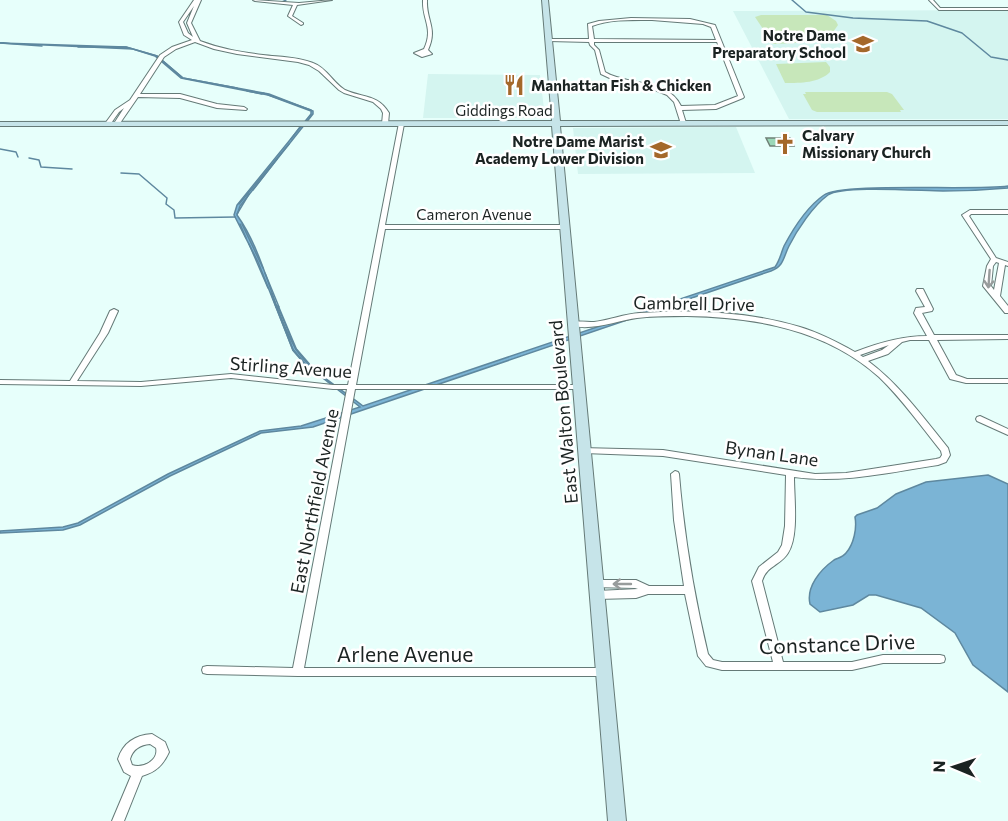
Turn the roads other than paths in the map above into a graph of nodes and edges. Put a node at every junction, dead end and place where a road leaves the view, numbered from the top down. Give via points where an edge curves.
1 (198, 0) edge
2 (255, 0) edge
3 (330, 0) edge
4 (425, 0) edge
5 (545, 0) edge
6 (931, 0) edge
7 (295, 4) junction
8 (1008, 9) edge
9 (188, 10) junction
10 (195, 10) junction
11 (182, 20) junction
12 (189, 20) junction
13 (301, 24) dead end
14 (190, 30) junction
15 (183, 31) junction
16 (197, 40) junction
17 (719, 41) junction
18 (549, 42) junction
19 (591, 42) junction
20 (426, 50) dead end
21 (135, 95) junction
22 (678, 108) junction
23 (244, 109) dead end
24 (683, 123) junction
25 (1008, 123) edge
26 (0, 124) edge
27 (385, 124) junction
28 (401, 124) junction
29 (557, 124) junction
30 (111, 125) junction
31 (1008, 212) edge
32 (382, 227) junction
33 (566, 227) junction
34 (1002, 262) edge
35 (920, 291) dead end
36 (997, 296) junction
37 (114, 311) dead end
38 (1008, 311) edge
39 (574, 324) junction
40 (931, 337) junction
41 (1008, 337) edge
42 (899, 341) junction
43 (854, 355) junction
44 (862, 360) junction
45 (1008, 381) edge
46 (0, 382) edge
47 (72, 383) junction
48 (352, 387) junction
49 (579, 387) junction
50 (980, 419) dead end
51 (1008, 432) edge
52 (584, 450) junction
53 (945, 450) joint
54 (675, 474) dead end
55 (790, 474) junction
56 (596, 589) junction
57 (688, 590) junction
58 (940, 659) dead end
59 (779, 666) junction
60 (207, 670) dead end
61 (298, 672) junction
62 (603, 672) junction
63 (138, 772) dead end
64 (118, 821) edge
65 (616, 821) edge

1 - 9 street
1 - 10 street
2 - 7 street
3 - 7 street
4 - 20 street via 432,27
5 - 18 main road, East Walton Boulevard
6 - 8 street via 939,9
7 - 13 street via 290,15
9 - 10 street
9 - 11 street
10 - 12 street
11 - 12 street
11 - 15 street
12 - 14 street
14 - 15 street
14 - 16 street
15 - 16 street
16 - 21 street via 164,55
16 - 27 street via 230,52 312,64 338,88 381,106 386,113
17 - 19 street
17 - 19 street via 709,24 690,20 600,21 589,26
17 - 22 street via 741,97 719,107
18 - 19 street
18 - 29 main road, East Walton Boulevard
19 - 22 street via 604,74 663,92 674,99
21 - 23 street via 177,96
21 - 30 street
22 - 24 street
24 - 25 main road, Giddings Road
24 - 29 main road, Giddings Road
26 - 30 main road, Giddings Road
27 - 28 main road, Giddings Road
27 - 30 main road, Giddings Road
28 - 29 main road, Giddings Road
28 - 32 street, East Northfield Avenue
29 - 33 main road, East Walton Boulevard
31 - 34 street via 965,215
32 - 33 street, Cameron Avenue
32 - 48 street, East Northfield Avenue
33 - 39 main road, East Walton Boulevard
34 - 36 street
34 -> 36 street via 990,266 987,286
35 - 40 street via 929,309 918,313
36 - 38 street
37 - 47 street
39 - 43 street, Gambrell Drive via 645,315 739,316 805,331
39 - 49 main road, East Walton Boulevard
40 - 41 street
40 - 42 street
40 - 45 street via 955,378
42 - 43 street
42 - 44 street via 885,352
43 - 44 street, Gambrell Drive
44 - 53 street, Gambrell Drive via 892,387
46 - 47 street, Stirling Avenue
47 - 48 street, Stirling Avenue via 150,383 237,376
48 - 49 street, Stirling Avenue
48 - 61 street, East Northfield Avenue
49 - 52 main road, East Walton Boulevard
50 - 51 street
52 - 55 street, Bynan Lane via 663,453
52 - 56 main road, East Walton Boulevard
53 - 55 street, Bynan Lane via 945,458 938,462 840,476
54 - 57 street via 677,522
55 - 59 street via 788,544 780,556 762,568 757,580
56 - 57 street via 636,594 648,590
56 - 62 main road, East Walton Boulevard
57 - 59 street, Constance Drive via 703,656 708,661 719,666
58 - 59 street, Constance Drive via 883,659 852,666
60 - 61 street, Arlene Avenue
61 - 62 street, Arlene Avenue
62 - 65 main road, East Walton Boulevard
63 - 64 street

